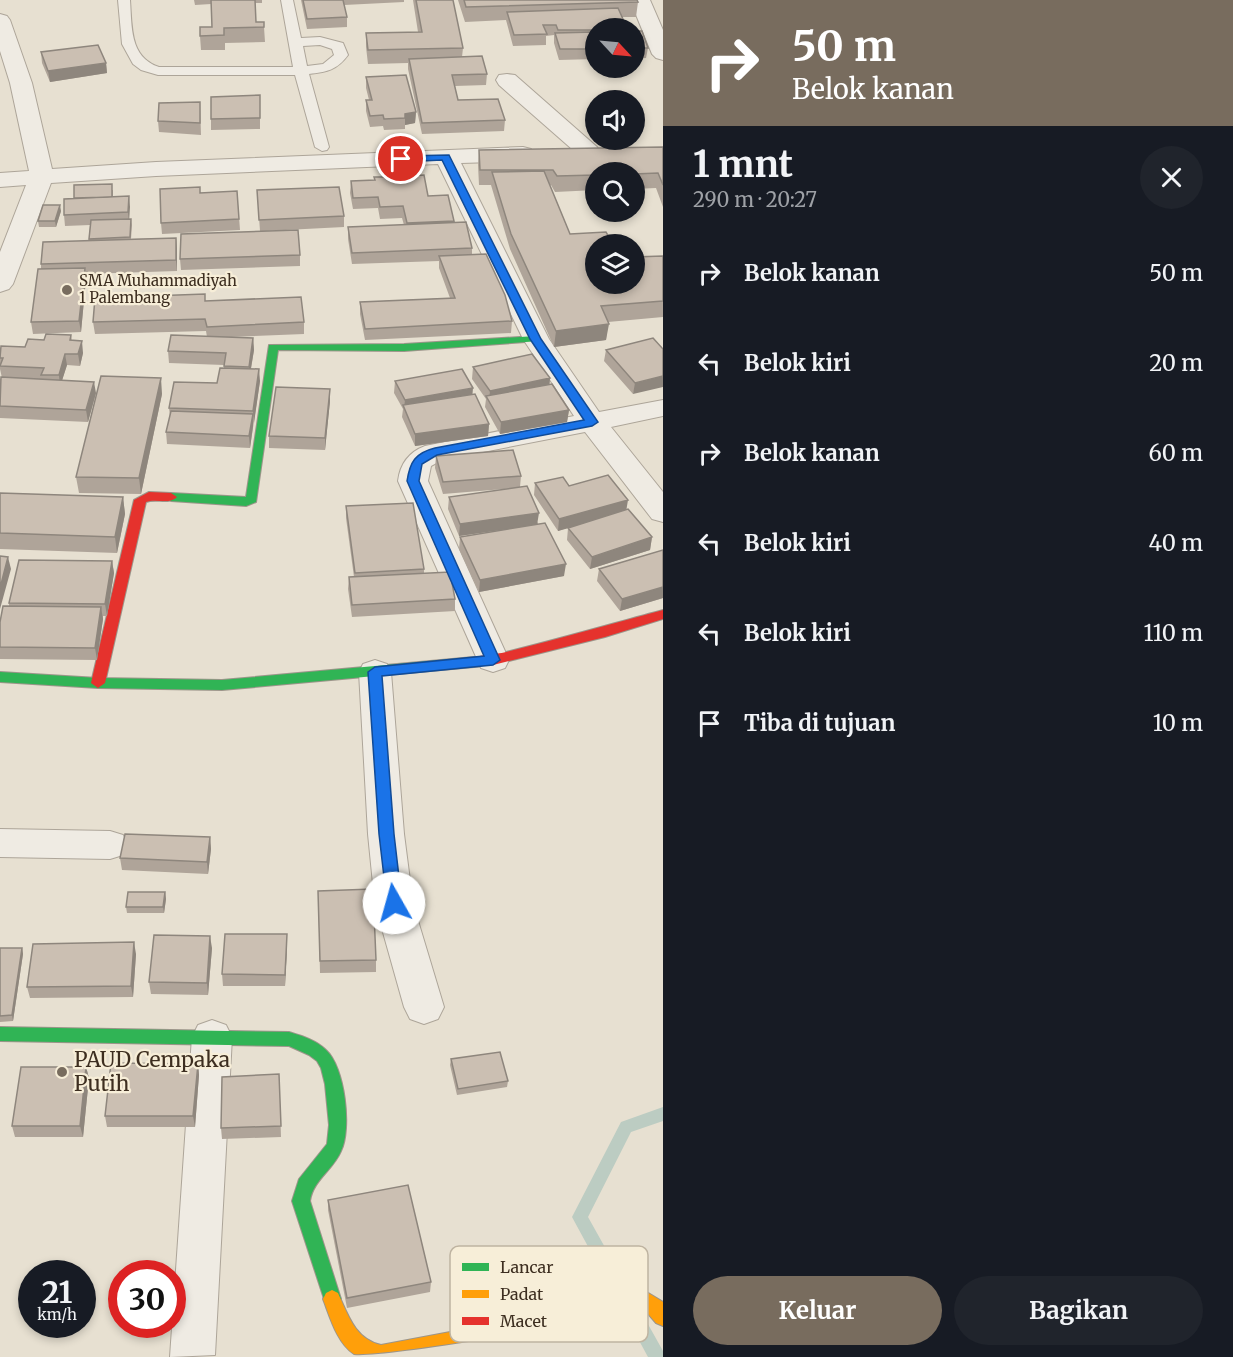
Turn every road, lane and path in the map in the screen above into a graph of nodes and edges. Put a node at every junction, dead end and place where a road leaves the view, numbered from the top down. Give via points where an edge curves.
1 (124, 0) edge
2 (287, 0) edge
3 (640, 0) edge
4 (0, 20) edge
5 (295, 42) junction
6 (663, 54) edge
7 (301, 71) junction
8 (507, 80) dead end
9 (10, 84) edge
10 (322, 147) dead end
11 (446, 158) junction
12 (42, 176) junction
13 (0, 180) edge
14 (0, 284) edge
15 (536, 339) junction
16 (663, 408) edge
17 (592, 422) junction
18 (663, 512) edge
19 (663, 614) edge
20 (493, 660) junction
21 (375, 672) junction
22 (0, 677) edge
23 (98, 683) junction
24 (0, 843) edge
25 (110, 845) dead end
26 (424, 1006) dead end
27 (0, 1034) edge
28 (212, 1038) junction
29 (648, 1302) edge
30 (663, 1317) edge
31 (450, 1342) edge
32 (192, 1355) dead end

1 - 7 lane via 130,53 145,69
2 - 5 lane
3 - 6 street
4 - 9 street
5 - 7 lane
5 - 7 lane via 328,42 338,46 341,55 326,68
7 - 10 lane
8 - 11 street via 600,151
9 - 12 street
11 - 12 street
11 - 15 street
12 - 13 street
12 - 14 street
15 - 17 street
15 - 23 street via 342,351 273,347 252,499 246,502 149,496 140,500
16 - 17 street
17 - 18 street
17 - 20 street via 435,452 416,463 413,481
19 - 20 street
20 - 21 street
21 - 23 street via 222,685
21 - 26 street via 394,903
22 - 23 street
24 - 25 street
27 - 28 street
28 - 31 street via 302,1041 325,1055 334,1076 336,1146 308,1176 301,1201 341,1321 352,1343 363,1350 386,1354
28 - 32 street
29 - 30 street

